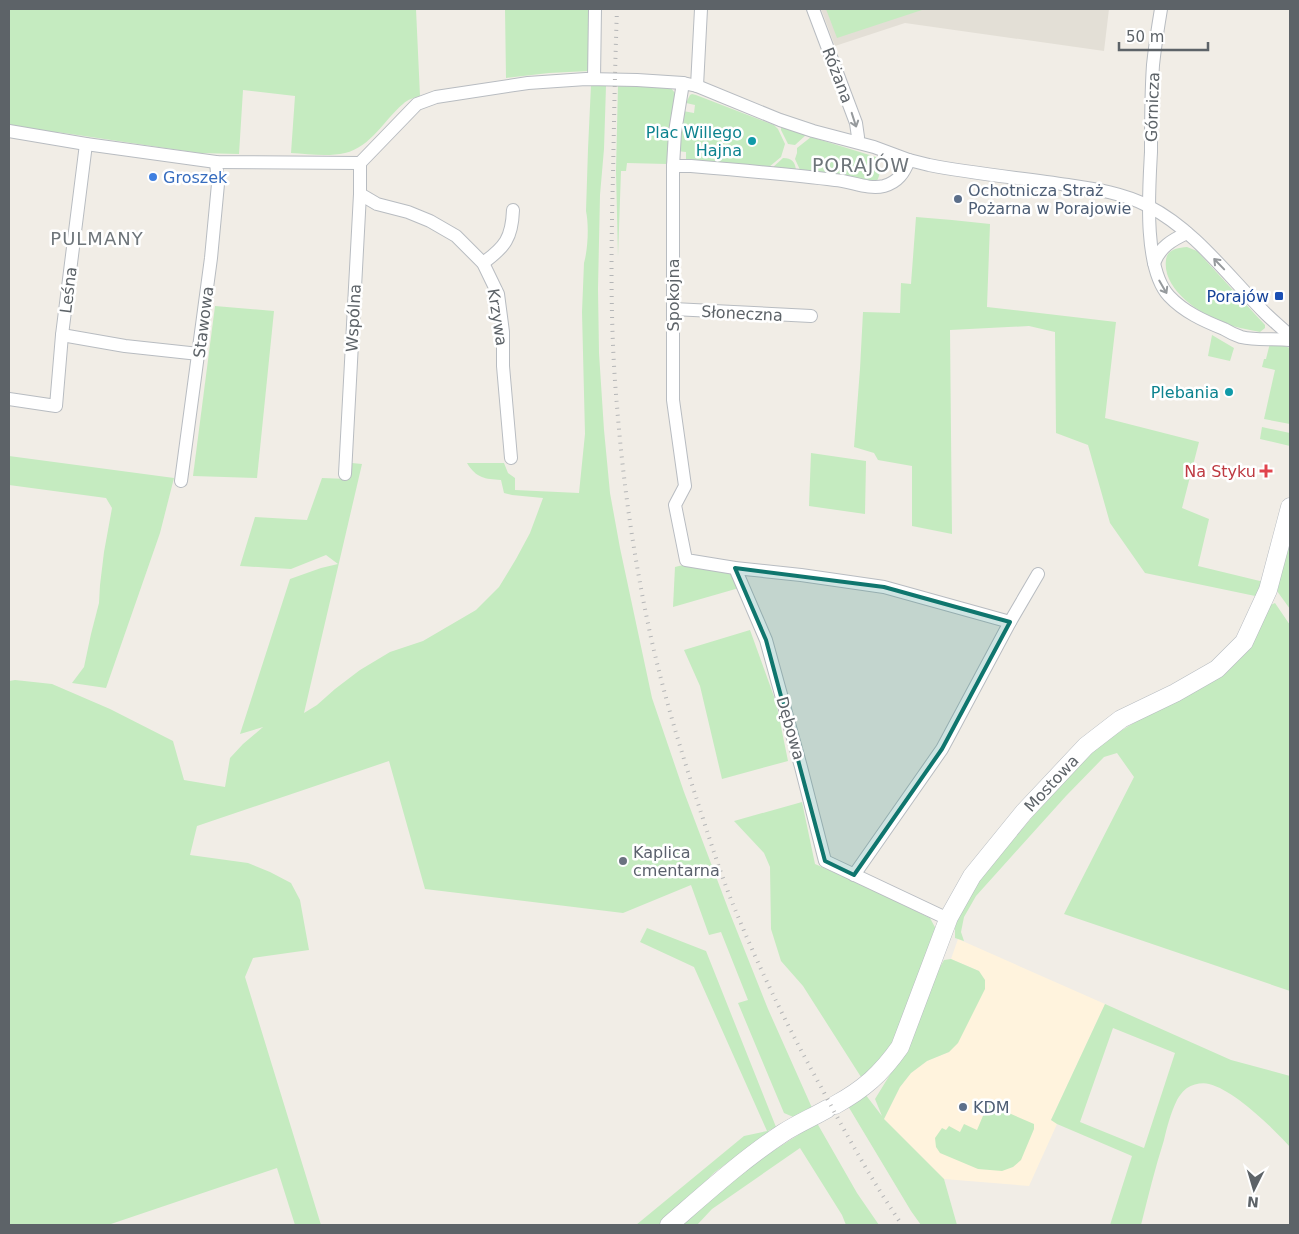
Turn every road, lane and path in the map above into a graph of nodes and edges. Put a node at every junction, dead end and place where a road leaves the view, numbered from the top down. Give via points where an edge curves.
1 (595, 9) edge
2 (701, 9) edge
3 (813, 9) edge
4 (1161, 9) edge
5 (594, 79) junction
6 (683, 83) junction
7 (698, 86) junction
8 (9, 131) edge
9 (858, 142) junction
10 (86, 144) junction
11 (909, 160) junction
12 (216, 162) junction
13 (360, 163) junction
14 (673, 166) junction
15 (360, 194) junction
16 (1149, 206) junction
17 (513, 210) dead end
18 (1187, 233) junction
19 (483, 263) junction
20 (1154, 263) junction
21 (673, 309) junction
22 (811, 316) dead end
23 (62, 335) junction
24 (1290, 336) edge
25 (1290, 340) edge
26 (199, 354) junction
27 (9, 399) edge
28 (511, 458) dead end
29 (345, 474) dead end
30 (182, 481) dead end
31 (1290, 507) edge
32 (735, 568) junction
33 (1038, 574) dead end
34 (1010, 622) junction
35 (854, 875) junction
36 (948, 919) junction
37 (669, 1225) edge

1 - 5 street
2 - 7 street
3 -> 9 street, Różana via 856,123
4 - 16 street, Górnicza via 1153,65
5 - 6 street
5 - 13 street via 528,83 436,96 417,104
6 - 7 street
6 - 14 street, Spokojna
7 - 9 street via 780,120
8 - 10 street
9 - 11 street
10 - 12 street
10 - 23 street, Leśna
11 - 14 street via 900,178 873,187 826,178
11 - 16 street via 948,169 1096,189
12 - 13 street
12 - 26 street, Stawowa via 218,184
13 - 15 street, Wspólna
14 - 21 street, Spokojna
15 - 19 street, Krzywa via 377,204 423,218 456,236
15 - 29 street, Wspólna
16 - 18 street
16 - 20 street, Górnicza
17 - 19 street via 512,228 506,241
18 - 20 street via 1164,247
24 -> 18 street
19 - 28 street, Krzywa via 498,294
20 -> 25 street, Górnicza via 1168,296 1190,314 1240,337
21 - 22 street, Słoneczna
21 - 32 street, Spokojna via 673,400 685,486 675,505 686,560
23 - 26 street
23 - 27 street, Leśna via 56,406
26 - 30 street, Stawowa
31 - 36 street, Mostowa via 1268,590 1244,642 1217,669 1121,719 1086,746 1024,812 972,876
32 - 34 street via 884,586
32 - 35 street, Dębowa via 766,640 825,860
33 - 34 street
34 - 35 street via 942,749
35 - 36 street, Dębowa
36 - 37 street, Mostowa via 900,1047 887,1066 836,1105 764,1147

